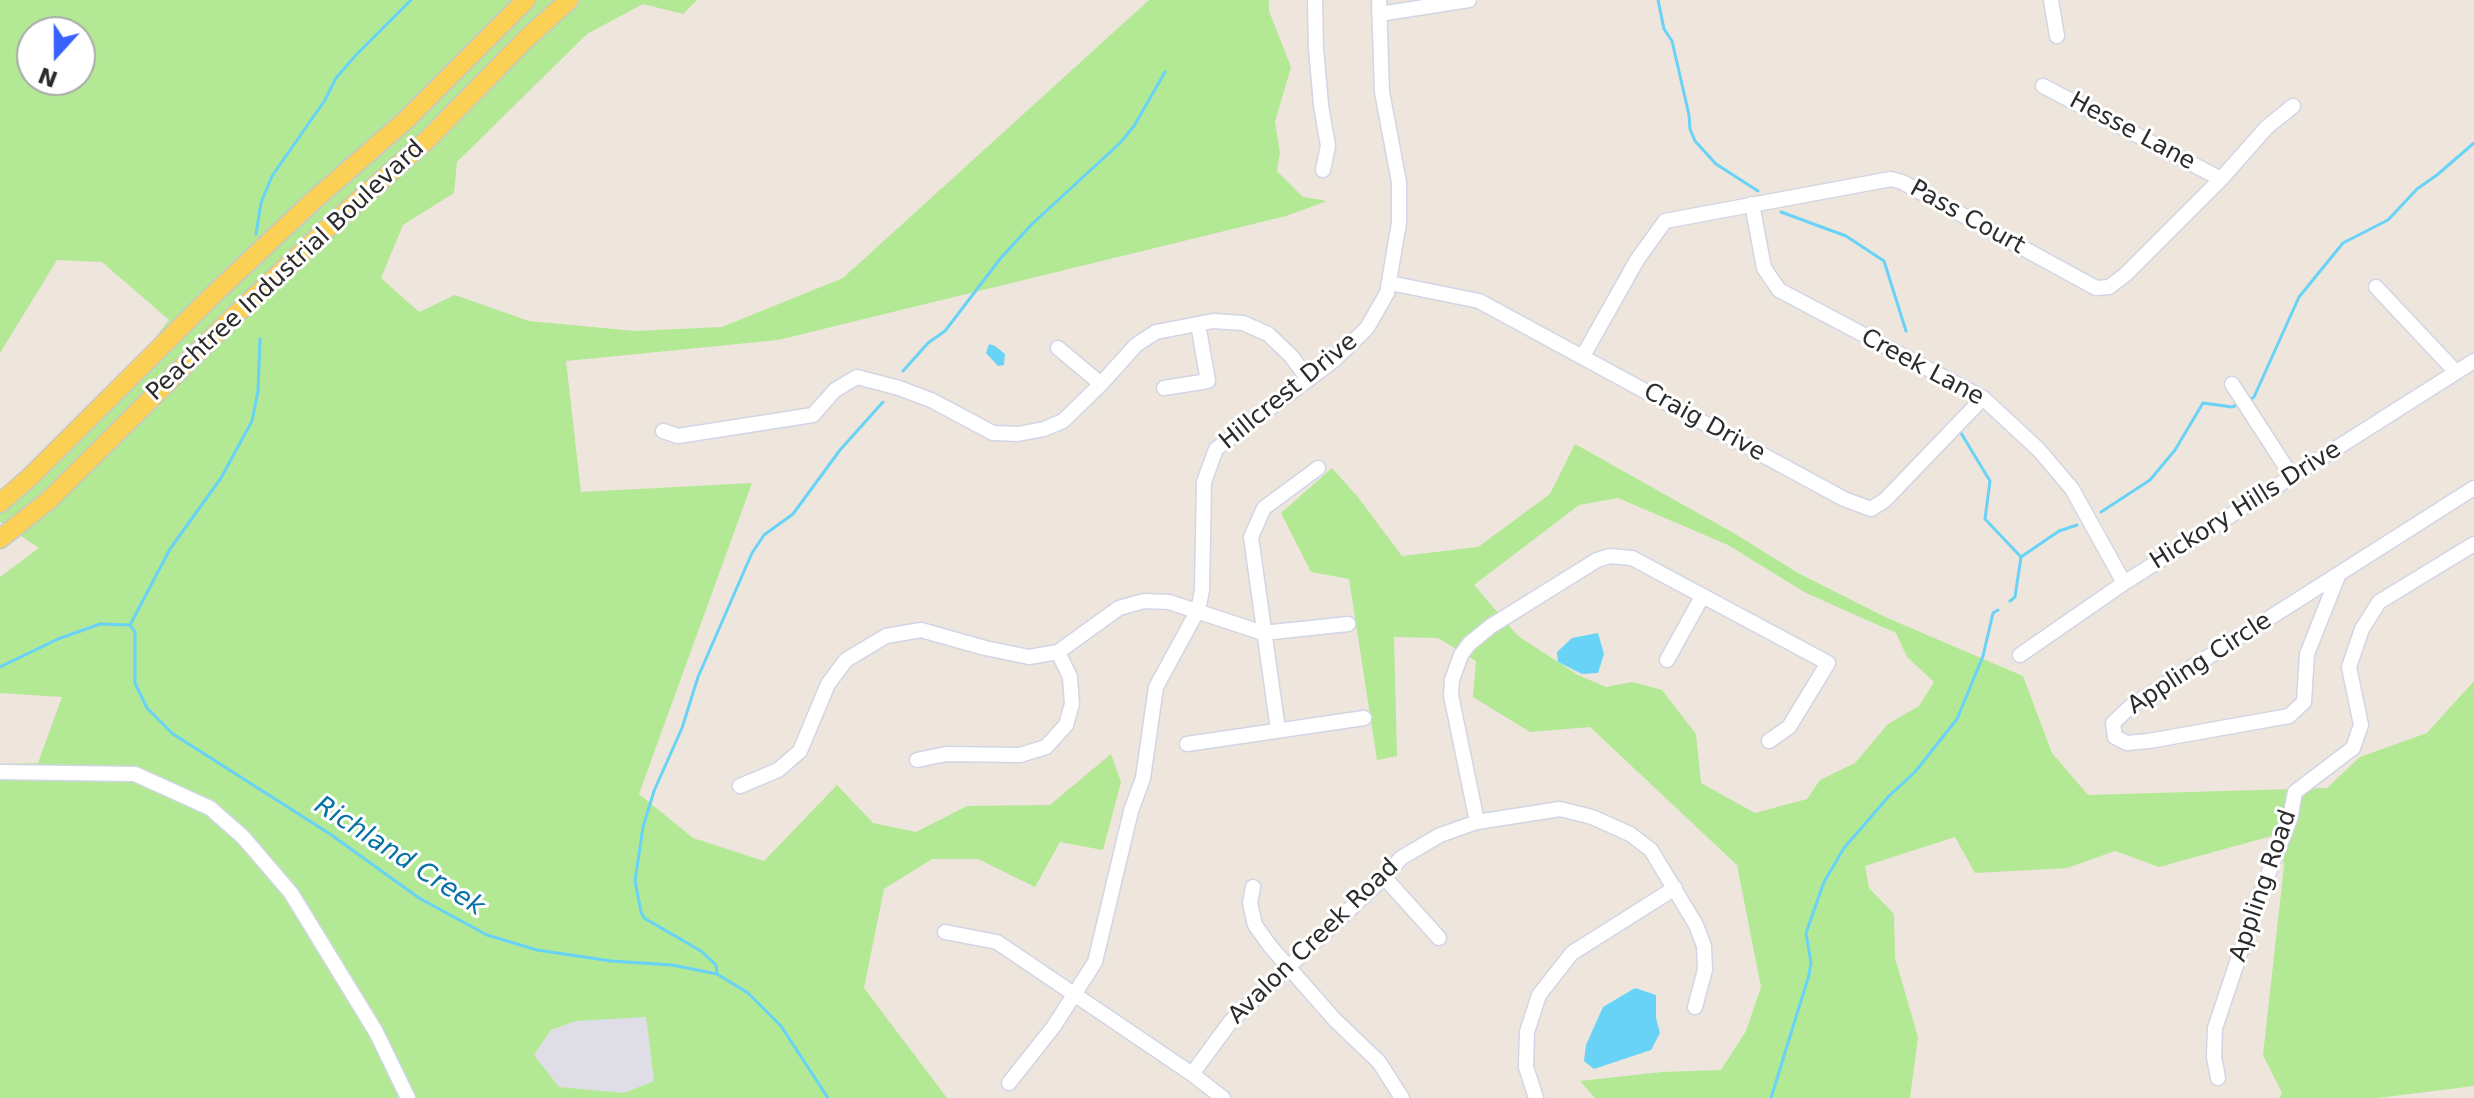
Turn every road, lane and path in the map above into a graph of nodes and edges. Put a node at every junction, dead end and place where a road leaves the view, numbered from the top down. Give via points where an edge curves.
1 (526, 0) edge
2 (569, 0) edge
3 (1315, 0) edge
4 (1469, 0) edge
5 (2051, 0) edge
6 (1379, 7) edge
7 (2057, 36) dead end
8 (2043, 86) dead end
9 (2293, 106) dead end
10 (1323, 170) dead end
11 (2221, 179) junction
12 (1752, 204) junction
13 (258, 253) junction
14 (277, 275) junction
15 (1390, 283) junction
16 (2376, 287) dead end
17 (1198, 324) junction
18 (1058, 348) dead end
19 (1583, 356) junction
20 (2474, 361) edge
21 (2455, 371) junction
22 (1308, 379) junction
23 (1101, 384) junction
24 (2232, 384) dead end
25 (1164, 388) dead end
26 (1983, 398) junction
27 (663, 431) dead end
28 (1318, 468) dead end
29 (2293, 478) junction
30 (2474, 488) edge
31 (0, 503) edge
32 (0, 539) edge
33 (2474, 544) edge
34 (2338, 576) junction
35 (2124, 583) junction
36 (1702, 597) junction
37 (1198, 610) junction
38 (1348, 624) dead end
39 (1263, 633) junction
40 (1058, 652) junction
41 (2020, 655) dead end
42 (1667, 660) dead end
43 (1364, 718) dead end
44 (1278, 730) junction
45 (1769, 741) dead end
46 (1187, 744) dead end
47 (917, 760) dead end
48 (0, 772) edge
49 (740, 786) dead end
50 (1477, 822) junction
51 (1384, 877) junction
52 (1253, 887) dead end
53 (1675, 888) junction
54 (945, 932) dead end
55 (1439, 938) dead end
56 (1289, 966) junction
57 (1073, 996) junction
58 (1695, 1007) dead end
59 (1192, 1074) junction
60 (2218, 1078) dead end
61 (1009, 1083) dead end
62 (408, 1098) edge
63 (1223, 1098) edge
64 (1402, 1098) edge
65 (1536, 1098) edge

1 - 13 main road, Peachtree Industrial Boulevard via 407,119
2 - 14 main road, Peachtree Industrial Boulevard via 427,140
3 - 10 street via 1319,91 1328,146
4 - 6 street
5 - 7 street
6 - 15 street, Hillcrest Drive via 1382,92 1399,182
8 - 11 street, Hesse Lane
9 - 11 street, Pass Court
11 - 12 street, Pass Court via 2125,275 2109,287 2096,288 1891,179
12 - 19 street, Pass Court via 1665,221
12 - 26 street, Creek Lane via 1764,268 1779,290
13 - 14 main road
13 - 31 main road, Peachtree Industrial Boulevard
14 - 32 main road, Peachtree Industrial Boulevard via 49,500
15 - 19 street, Craig Drive via 1479,301
15 - 22 street, Hillcrest Drive via 1367,328
16 - 21 street
17 - 22 street via 1243,323 1268,334
17 - 23 street via 1156,332 1136,345
17 - 25 street via 1208,381
18 - 23 street
19 - 26 street, Craig Drive via 1871,509
20 - 21 street, Hickory Hills Drive
21 - 29 street, Hickory Hills Drive
22 - 37 street, Hillcrest Drive via 1216,449 1204,482
23 - 27 street via 1063,421 1018,434 993,433 931,400 857,377 835,390 813,415 678,436
24 - 29 street
26 - 35 street, Creek Lane via 2072,489
28 - 39 street via 1264,508 1251,537
29 - 35 street, Hickory Hills Drive
30 - 34 street, Appling Circle
33 - 60 street, Appling Road via 2379,602 2362,629 2349,667 2361,725 2353,748 2295,792 2215,1028
34 - 34 street, Appling Circle via 2131,706 2113,723 2115,737 2127,743 2149,741 2289,716 2304,702 2307,654
35 - 41 street, Hickory Hills Drive
36 - 42 street
36 - 45 street via 1828,663 1789,727
36 - 50 street via 1632,558 1610,556 1469,644 1455,668 1451,695
37 - 39 street
37 - 40 street via 1144,601 1119,608
37 - 57 street, Hillcrest Drive via 1156,687 1143,778 1095,962
38 - 39 street
39 - 44 street
40 - 47 street via 1070,677 1072,704 1066,725 1046,747 1020,755 946,754
40 - 49 street via 1029,657 921,630 886,636 846,660 828,684 800,751 778,770
43 - 44 street
44 - 46 street
48 - 62 street via 135,774 210,808 291,893 376,1032
50 - 51 street, Avalon Creek Road via 1440,835 1401,858
50 - 53 street, Avalon Creek Road via 1560,809 1592,817 1651,850
51 - 55 street
51 - 56 street, Avalon Creek Road
52 - 56 street via 1255,925
53 - 58 street, Avalon Creek Road via 1704,946 1705,970
53 - 65 street via 1572,953 1539,995 1527,1032 1526,1067
54 - 57 street via 997,942
56 - 59 street, Avalon Creek Road via 1231,1021
56 - 64 street via 1379,1062
57 - 59 street
57 - 61 street, Hillcrest Drive
59 - 63 street

